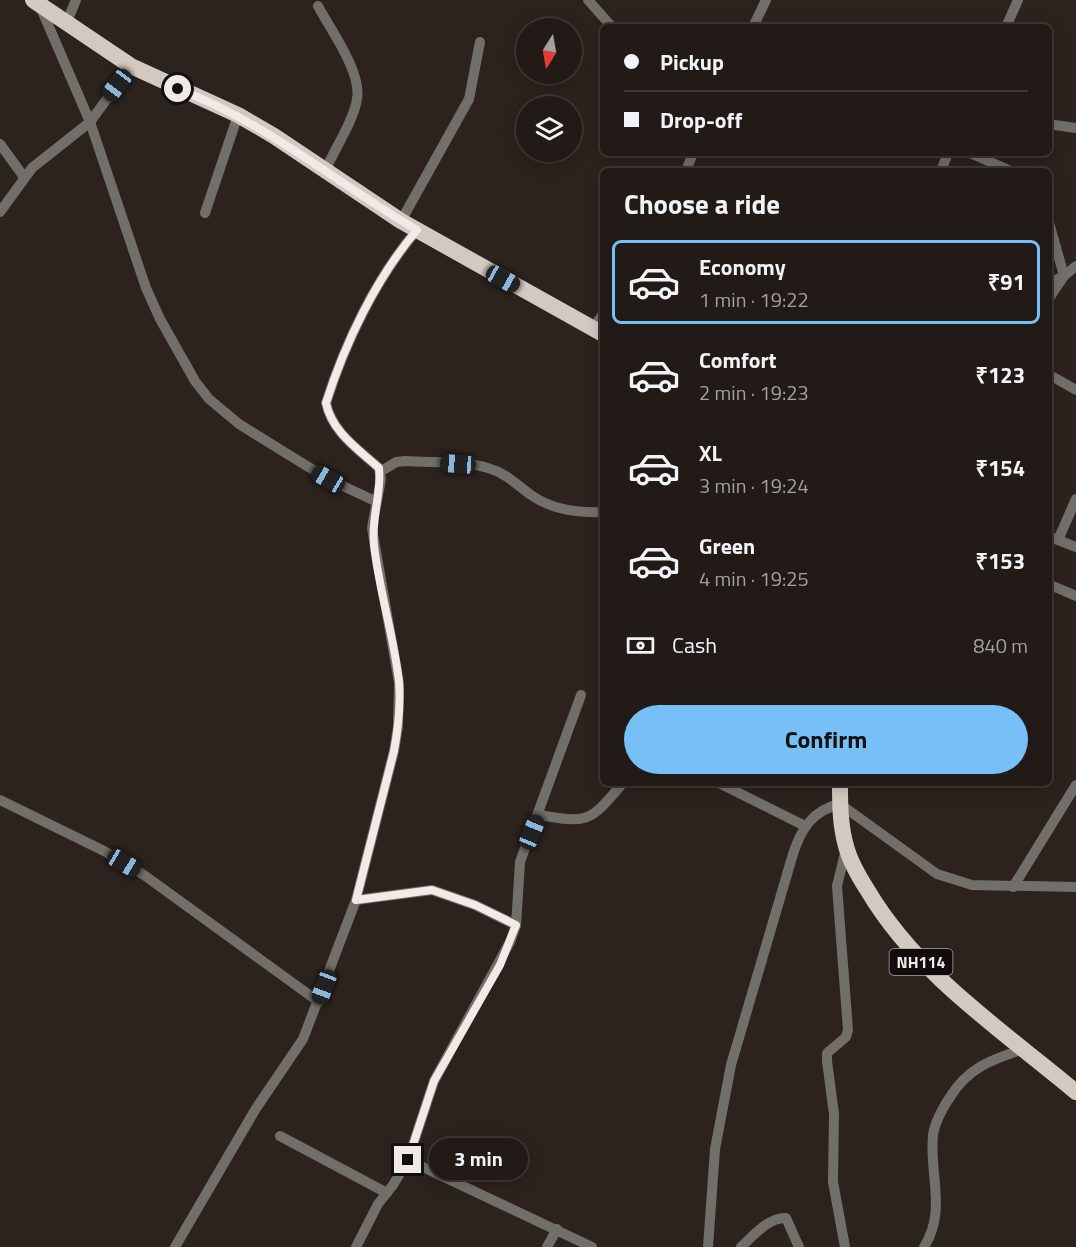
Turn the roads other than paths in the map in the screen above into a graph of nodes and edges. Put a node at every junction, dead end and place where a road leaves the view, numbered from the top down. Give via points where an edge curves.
1 (76, 0) edge
2 (588, 0) edge
3 (766, 0) edge
4 (1018, 0) edge
5 (42, 2) edge
6 (318, 6) dead end
7 (62, 21) junction
8 (609, 24) edge
9 (754, 24) edge
10 (1007, 24) edge
11 (480, 42) dead end
12 (131, 66) junction
13 (238, 115) junction
14 (90, 122) junction
15 (1052, 125) edge
16 (1076, 128) edge
17 (0, 144) edge
18 (977, 156) edge
19 (1004, 168) edge
20 (325, 171) junction
21 (24, 177) junction
22 (0, 212) edge
23 (205, 213) dead end
24 (401, 221) junction
25 (417, 230) junction
26 (1052, 233) edge
27 (1076, 266) edge
28 (1064, 276) junction
29 (1052, 281) edge
30 (1052, 294) edge
31 (600, 325) edge
32 (1052, 376) edge
33 (1076, 390) edge
34 (380, 472) junction
35 (1076, 499) edge
36 (375, 501) junction
37 (600, 512) edge
38 (1053, 538) edge
39 (1076, 547) edge
40 (1052, 586) edge
41 (1076, 596) edge
42 (581, 695) dead end
43 (1076, 785) edge
44 (621, 786) edge
45 (725, 786) edge
46 (840, 786) edge
47 (0, 800) edge
48 (840, 804) junction
49 (538, 815) junction
50 (805, 826) junction
51 (846, 848) junction
52 (1013, 887) junction
53 (1076, 888) edge
54 (356, 900) junction
55 (516, 925) junction
56 (319, 1002) junction
57 (1024, 1049) junction
58 (1076, 1092) edge
59 (280, 1136) dead end
60 (408, 1160) junction
61 (387, 1192) junction
62 (557, 1229) junction
63 (175, 1247) edge
64 (356, 1247) edge
65 (547, 1247) edge
66 (592, 1247) edge
67 (708, 1247) edge
68 (741, 1247) edge
69 (799, 1247) edge
70 (845, 1247) edge
71 (924, 1247) edge

1 - 7 street
2 - 8 street
3 - 9 street
4 - 10 street
5 - 7 highway
5 - 14 street
6 - 20 street via 354,73 357,87 354,108
7 - 12 highway
11 - 24 street via 469,99
12 - 13 highway
12 - 14 street
13 - 20 highway
13 - 23 street
14 - 21 street
14 - 36 street via 146,288 202,390 220,411 239,424 319,474
15 - 16 street
17 - 21 street
18 - 19 street
20 - 24 highway
21 - 22 street
24 - 25 highway
25 - 31 highway
25 - 34 street via 388,266 369,302 326,403 328,414 342,434
26 - 28 street
27 - 28 street
28 - 29 street
28 - 30 street
32 - 33 street
34 - 36 street
34 - 37 street via 405,461 477,465 507,476 549,505
35 - 38 street
36 - 54 street via 374,549 399,683 399,727
38 - 39 street
40 - 41 street
42 - 49 street
43 - 52 street
44 - 49 street via 601,811 591,817 564,820
45 - 50 street
46 - 48 highway, NH114
47 - 56 street via 144,875
48 - 50 street via 819,812
48 - 51 highway, NH114
48 - 52 street via 937,874 972,885
49 - 55 street via 520,862
50 - 67 street via 793,854 731,1065 715,1149
51 - 57 highway, NH114 via 873,899 915,955 946,986
51 - 70 street via 837,886 848,1030 846,1037 827,1053 834,1114 833,1182
52 - 53 street
54 - 55 street via 432,890
54 - 56 street
55 - 60 street via 500,965 434,1081
56 - 63 street via 290,1061 255,1110
57 - 58 highway, NH114
57 - 71 street via 978,1066 958,1084 939,1114 933,1135 938,1207
59 - 61 street
60 - 61 street
60 - 62 street
61 - 64 street
62 - 65 street
62 - 66 street
68 - 69 street via 780,1218 790,1223

